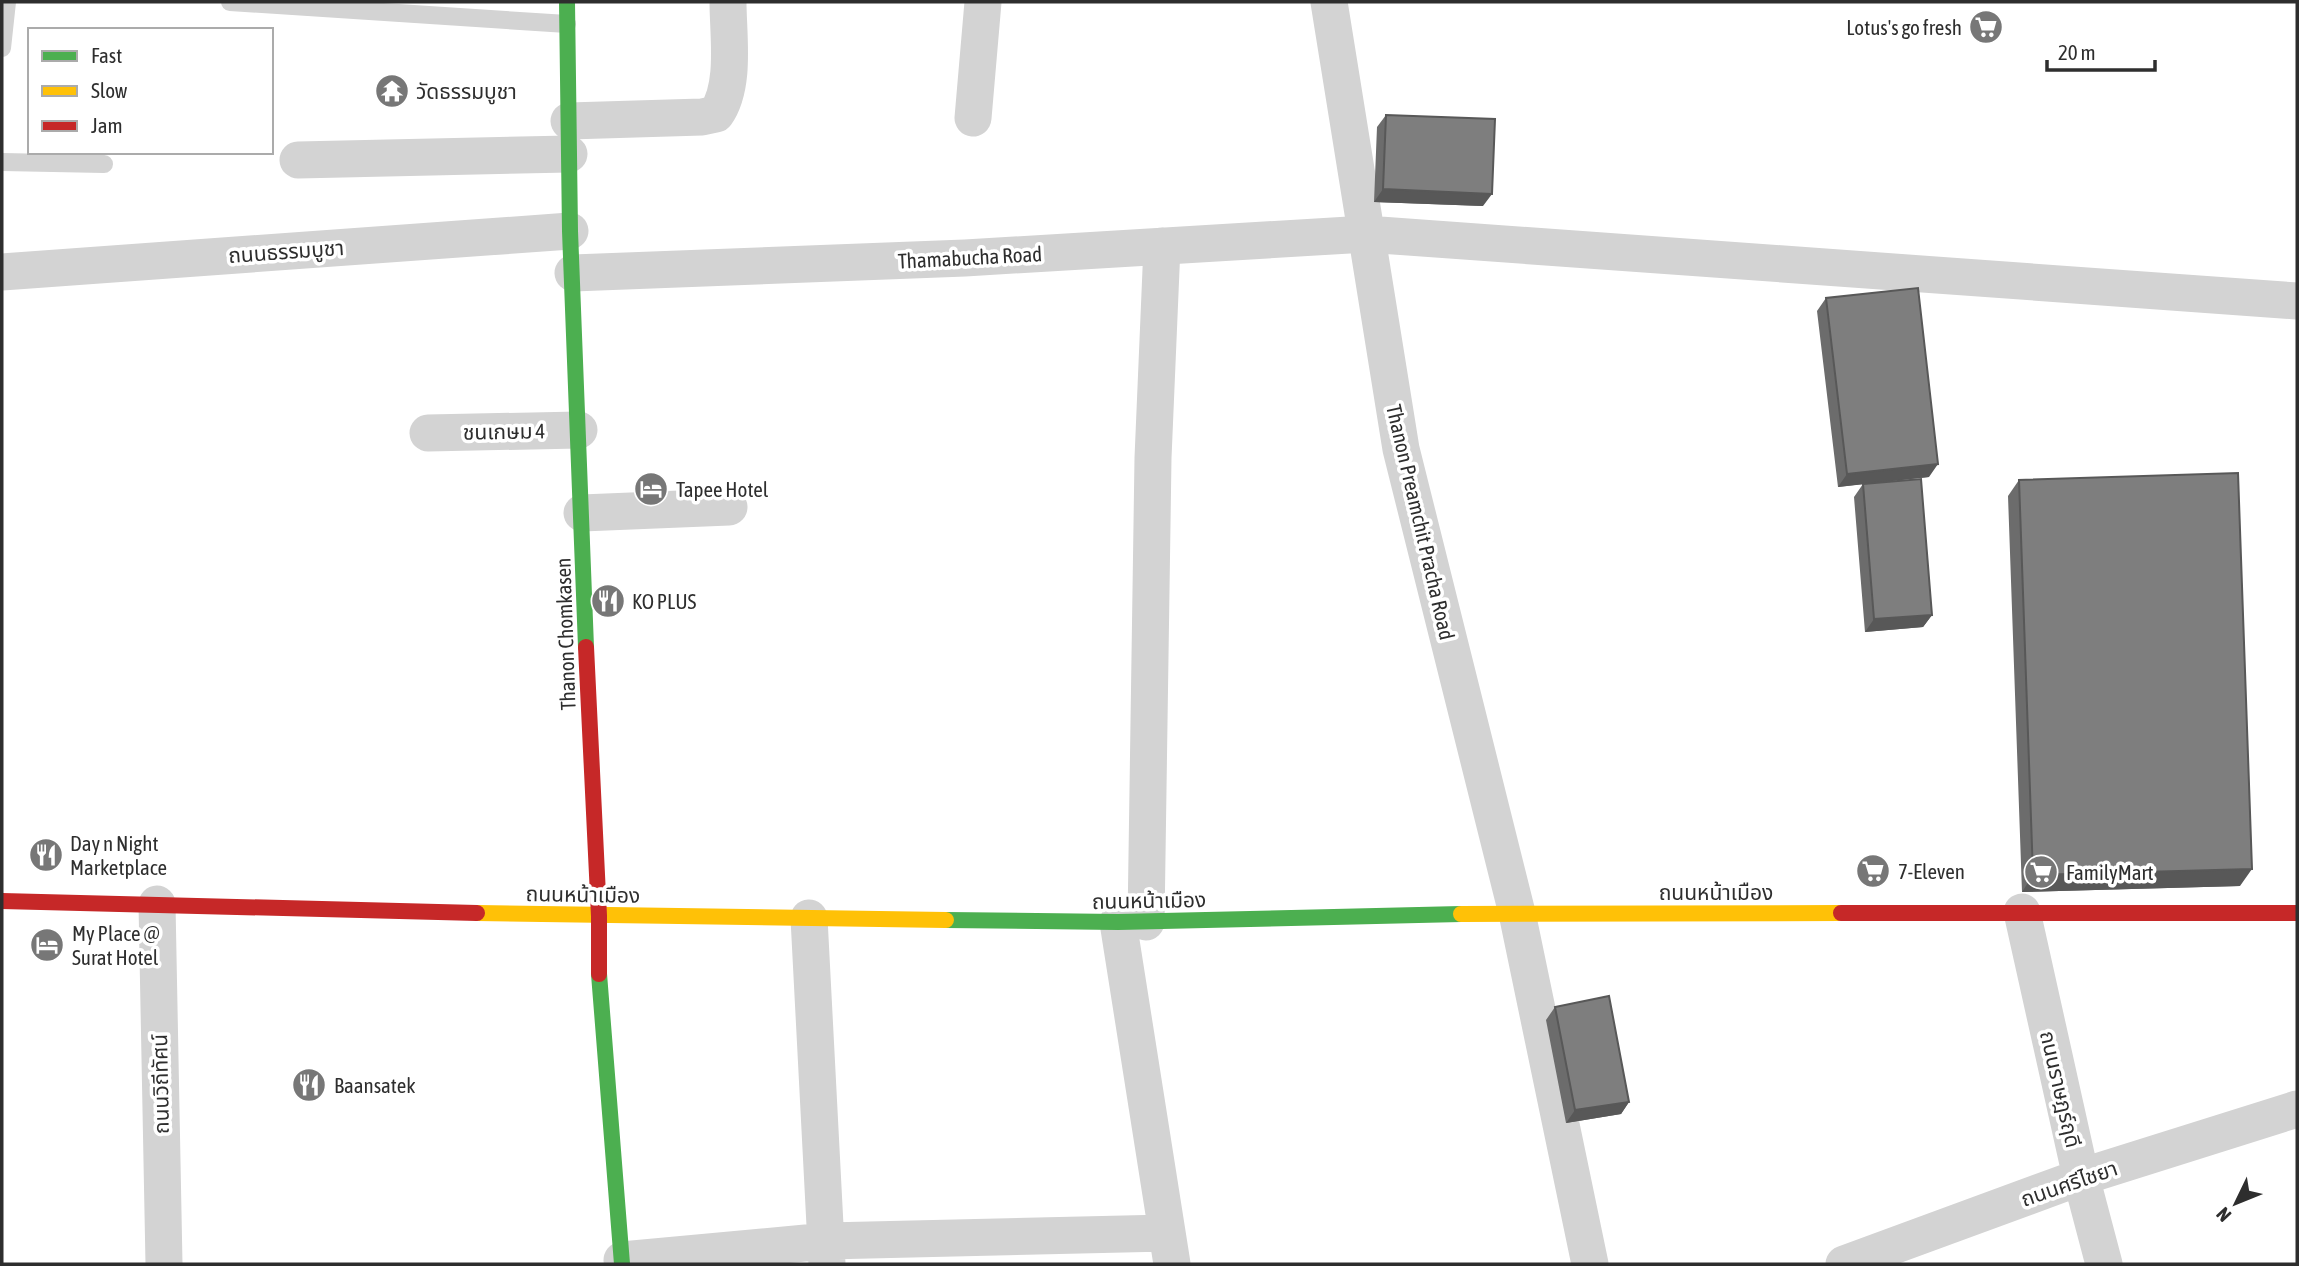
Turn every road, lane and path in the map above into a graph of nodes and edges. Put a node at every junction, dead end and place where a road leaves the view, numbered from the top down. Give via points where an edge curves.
1 (6, 2) edge
2 (230, 2) edge
3 (567, 2) edge
4 (729, 2) edge
5 (983, 2) edge
6 (1329, 2) edge
7 (567, 24) junction
8 (2, 48) edge
9 (973, 118) dead end
10 (569, 137) junction
11 (298, 160) dead end
12 (2, 162) edge
13 (104, 164) dead end
14 (570, 231) junction
15 (1366, 234) junction
16 (1162, 246) junction
17 (2, 272) edge
18 (573, 273) junction
19 (2297, 301) edge
20 (579, 430) junction
21 (428, 433) dead end
22 (729, 507) dead end
23 (582, 513) junction
24 (2, 901) edge
25 (157, 904) junction
26 (2022, 912) junction
27 (1517, 913) junction
28 (2297, 913) edge
29 (599, 916) junction
30 (809, 918) junction
31 (1132, 922) junction
32 (2297, 1109) edge
33 (2081, 1177) junction
34 (1169, 1249) edge
35 (827, 1253) edge
36 (622, 1262) edge
37 (164, 1264) edge
38 (1590, 1264) edge
39 (1844, 1264) edge
40 (2104, 1264) edge

1 - 8 lane
2 - 7 lane
3 - 7 street, Thanon Chomkasen
4 - 10 street via 728,89 716,114
5 - 9 street
6 - 15 street, Thanon Preamchit Pracha Road
7 - 10 street, Thanon Chomkasen
10 - 11 street
10 - 14 street, Thanon Chomkasen
12 - 13 lane
14 - 17 street, ถนนธรรมบูชา
14 - 18 street, Thanon Chomkasen
15 - 16 street, Thamabucha Road
15 - 19 street, Thamabucha Road
15 - 27 street, Thanon Preamchit Pracha Road via 1401,449
16 - 18 street, Thamabucha Road
16 - 31 street
18 - 20 street, Thanon Chomkasen
20 - 21 street, ชนเกษม 4
20 - 23 street, Thanon Chomkasen
22 - 23 street
23 - 29 street, Thanon Chomkasen
24 - 25 street, ถนนหน้าเมือง
25 - 29 street, ถนนหน้าเมือง
25 - 37 street, ถนนวิถีทัศน์
26 - 27 street, ถนนหน้าเมือง
26 - 28 street, ถนนหน้าเมือง
26 - 33 street, ถนนราษฎร์ฤดี
27 - 31 street, ถนนหน้าเมือง
27 - 38 street, Thanon Preamchit Pracha Road
29 - 30 street, ถนนหน้าเมือง
29 - 36 street, Thanon Chomkasen via 599,990
30 - 31 street, ถนนหน้าเมือง
30 - 35 street
31 - 34 street
32 - 33 street, ถนนศรีไชยา
33 - 39 street, ถนนศรีไชยา
33 - 40 street, ถนนราษฎร์ฤดี
34 - 35 street
35 - 36 street

